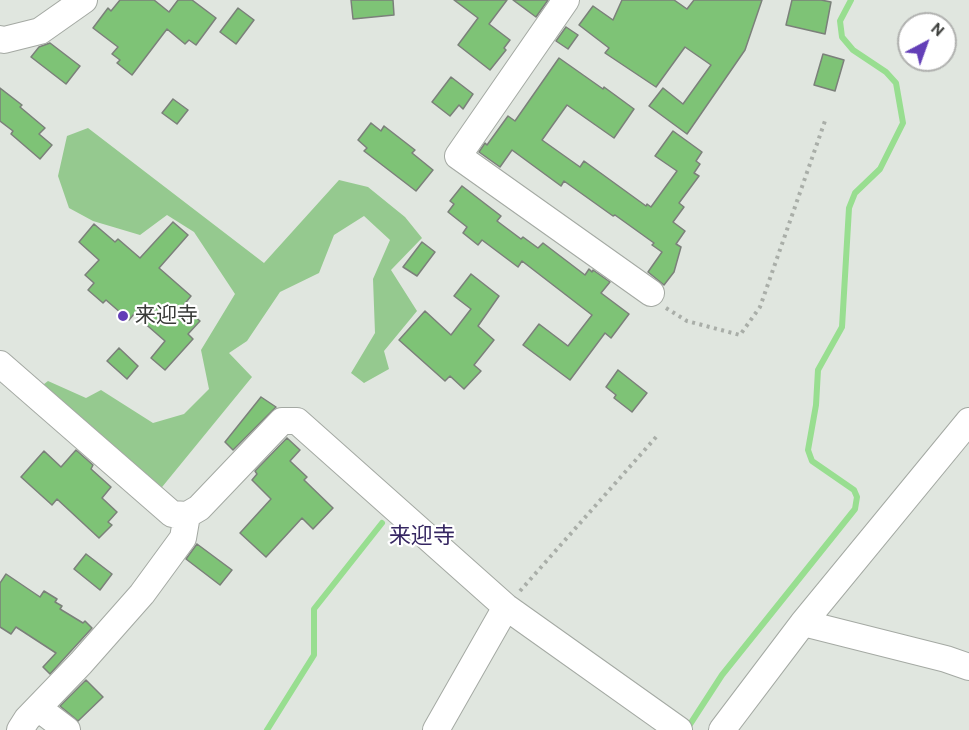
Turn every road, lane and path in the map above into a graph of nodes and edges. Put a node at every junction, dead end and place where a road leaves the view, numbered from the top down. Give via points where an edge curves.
1 (84, 0) edge
2 (566, 0) edge
3 (0, 39) edge
4 (826, 118) dead end
5 (651, 293) joint
6 (0, 364) edge
7 (969, 421) edge
8 (657, 436) dead end
9 (187, 515) junction
10 (506, 607) junction
11 (803, 623) junction
12 (969, 667) edge
13 (38, 708) junction
14 (676, 728) edge
15 (20, 730) edge
16 (67, 730) edge
17 (436, 730) edge
18 (722, 730) edge

1 - 3 street via 40,31
2 - 5 street via 458,156
4 - 5 path via 760,307 740,335 687,321 656,302
6 - 9 street via 172,514
7 - 11 street
8 - 10 path
9 - 10 street via 199,508 282,421 297,421
9 - 13 street via 183,538 142,594
10 - 14 street
10 - 17 street
11 - 12 street
11 - 18 street
13 - 15 street
13 - 16 street

